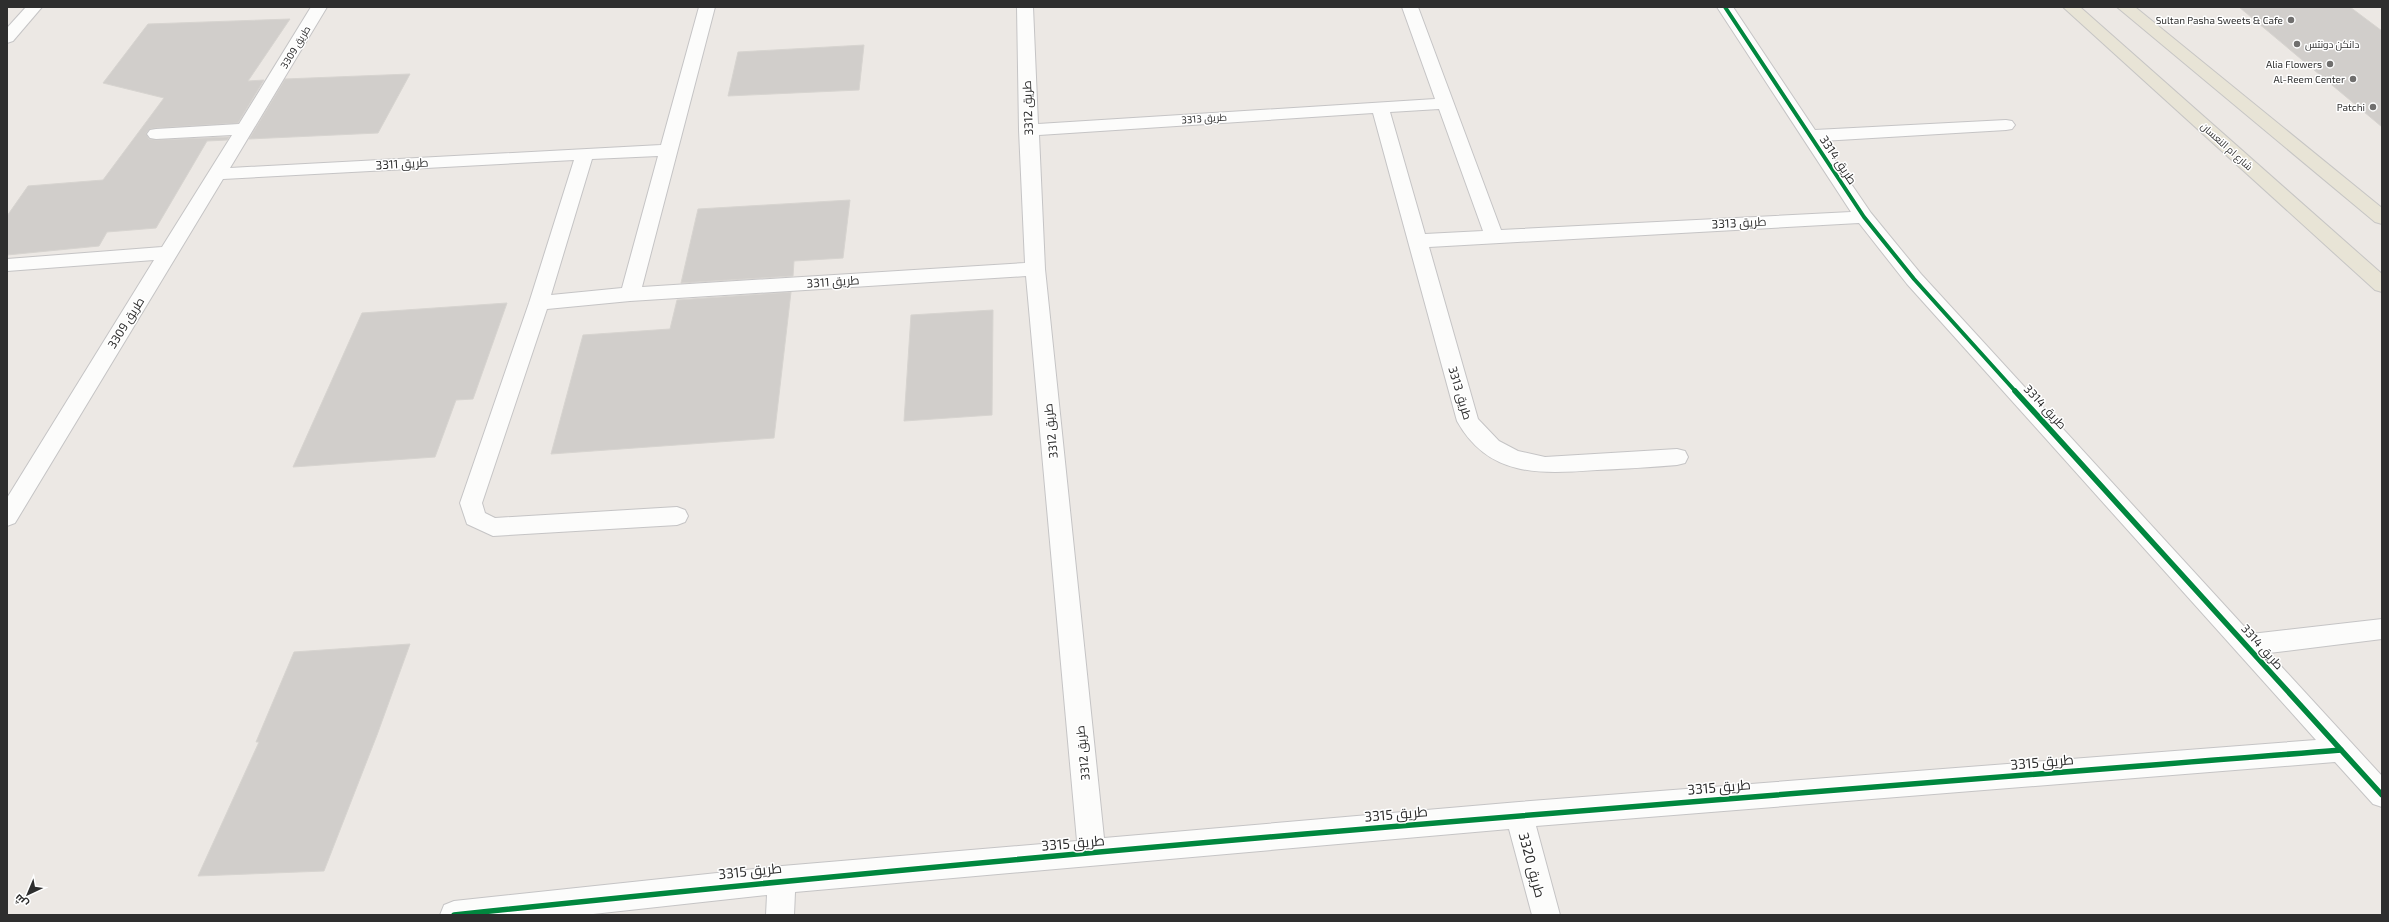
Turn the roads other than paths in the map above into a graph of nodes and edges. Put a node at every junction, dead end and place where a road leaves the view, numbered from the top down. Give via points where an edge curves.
1 (34, 7) edge
2 (319, 7) edge
3 (707, 7) edge
4 (1025, 7) edge
5 (1410, 7) edge
6 (1725, 7) edge
7 (2071, 7) edge
8 (2125, 7) edge
9 (7, 38) edge
10 (1446, 103) junction
11 (1380, 106) junction
12 (2006, 125) dead end
13 (245, 128) junction
14 (1028, 130) junction
15 (156, 134) dead end
16 (1808, 136) junction
17 (668, 150) junction
18 (585, 154) junction
19 (218, 174) junction
20 (1864, 216) junction
21 (2382, 218) edge
22 (1494, 236) junction
23 (1417, 241) junction
24 (169, 253) junction
25 (7, 265) edge
26 (1035, 269) junction
27 (2382, 285) edge
28 (630, 294) junction
29 (539, 303) junction
30 (1677, 457) dead end
31 (677, 516) dead end
32 (7, 517) edge
33 (2382, 629) edge
34 (2247, 645) junction
35 (2340, 750) junction
36 (2382, 796) edge
37 (1519, 815) junction
38 (1092, 853) junction
39 (782, 880) junction
40 (454, 915) edge
41 (780, 915) edge
42 (1546, 915) edge

1 - 9 street
2 - 13 street, طريق 3309
3 - 17 street
4 - 14 street, طريق 3312
5 - 10 street
6 - 16 street, طريق 3314
7 - 27 main road, شارع ام النعسان
8 - 21 main road
10 - 11 street, طريق 3313
10 - 22 street
11 - 14 street, طريق 3313
11 - 23 street, طريق 3313
12 - 16 street, طريق 3314
13 - 15 street
13 - 19 street, طريق 3309
14 - 26 street, طريق 3312
16 - 20 street, طريق 3314
17 - 18 street, طريق 3311
17 - 28 street
18 - 19 street, طريق 3311
18 - 29 street
19 - 24 street, طريق 3309
20 - 22 street, طريق 3313
20 - 34 street, طريق 3314 via 1914,280
22 - 23 street, طريق 3313
23 - 30 street, طريق 3313 via 1468,421 1476,435 1489,447 1512,459 1545,465
24 - 25 street
24 - 32 street, طريق 3309
26 - 28 street, طريق 3311
26 - 38 street, طريق 3312
28 - 29 street, طريق 3311
29 - 31 street via 471,503 475,518 493,527
33 - 34 street, طريق 3314
34 - 35 street, طريق 3314
35 - 36 street, طريق 3314
35 - 37 street, طريق 3315
37 - 38 street, طريق 3315
37 - 42 street, طريق 3320
38 - 39 street, طريق 3315
39 - 40 street, طريق 3315
39 - 41 street

